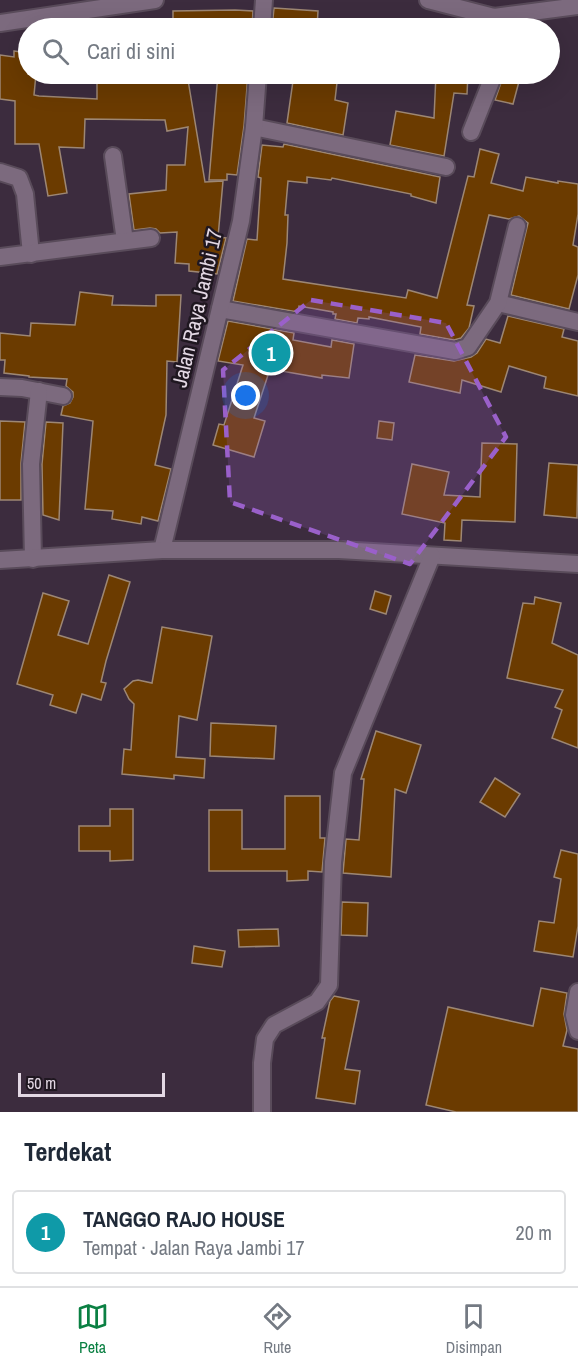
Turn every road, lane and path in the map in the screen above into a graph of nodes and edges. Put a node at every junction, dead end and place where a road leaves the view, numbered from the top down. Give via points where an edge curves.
1 (156, 0) edge
2 (264, 0) edge
3 (428, 0) edge
4 (578, 6) edge
5 (34, 18) edge
6 (263, 18) edge
7 (480, 18) edge
8 (519, 18) edge
9 (18, 20) edge
10 (0, 23) edge
11 (257, 84) edge
12 (490, 84) edge
13 (254, 128) junction
14 (471, 132) dead end
15 (113, 156) dead end
16 (446, 167) dead end
17 (0, 172) edge
18 (517, 226) dead end
19 (151, 238) dead end
20 (125, 242) junction
21 (31, 254) junction
22 (0, 257) edge
23 (498, 303) junction
24 (220, 309) junction
25 (578, 322) edge
26 (0, 387) edge
27 (39, 391) junction
28 (63, 396) dead end
29 (162, 550) junction
30 (432, 555) junction
31 (33, 559) junction
32 (0, 560) edge
33 (578, 564) edge
34 (578, 992) edge
35 (578, 1031) edge
36 (262, 1112) edge

1 - 5 street
2 - 6 street
3 - 7 street
4 - 8 street
9 - 10 street
11 - 13 street, Jalan Raya Jambi 17
12 - 14 street
13 - 16 street
13 - 24 street, Jalan Raya Jambi 17 via 241,221
15 - 20 street
17 - 21 street via 19,178 25,194
18 - 23 street
19 - 20 street
20 - 21 street
21 - 22 street
23 - 24 street via 468,347 455,351
23 - 25 street
24 - 29 street, Jalan Raya Jambi 17
26 - 27 street
27 - 28 street
27 - 31 street via 31,464
29 - 30 street via 339,550
29 - 31 street
30 - 33 street
30 - 36 street via 343,773 333,862 329,984 317,1002 274,1025 266,1039
31 - 32 street
34 - 35 street via 574,1015

